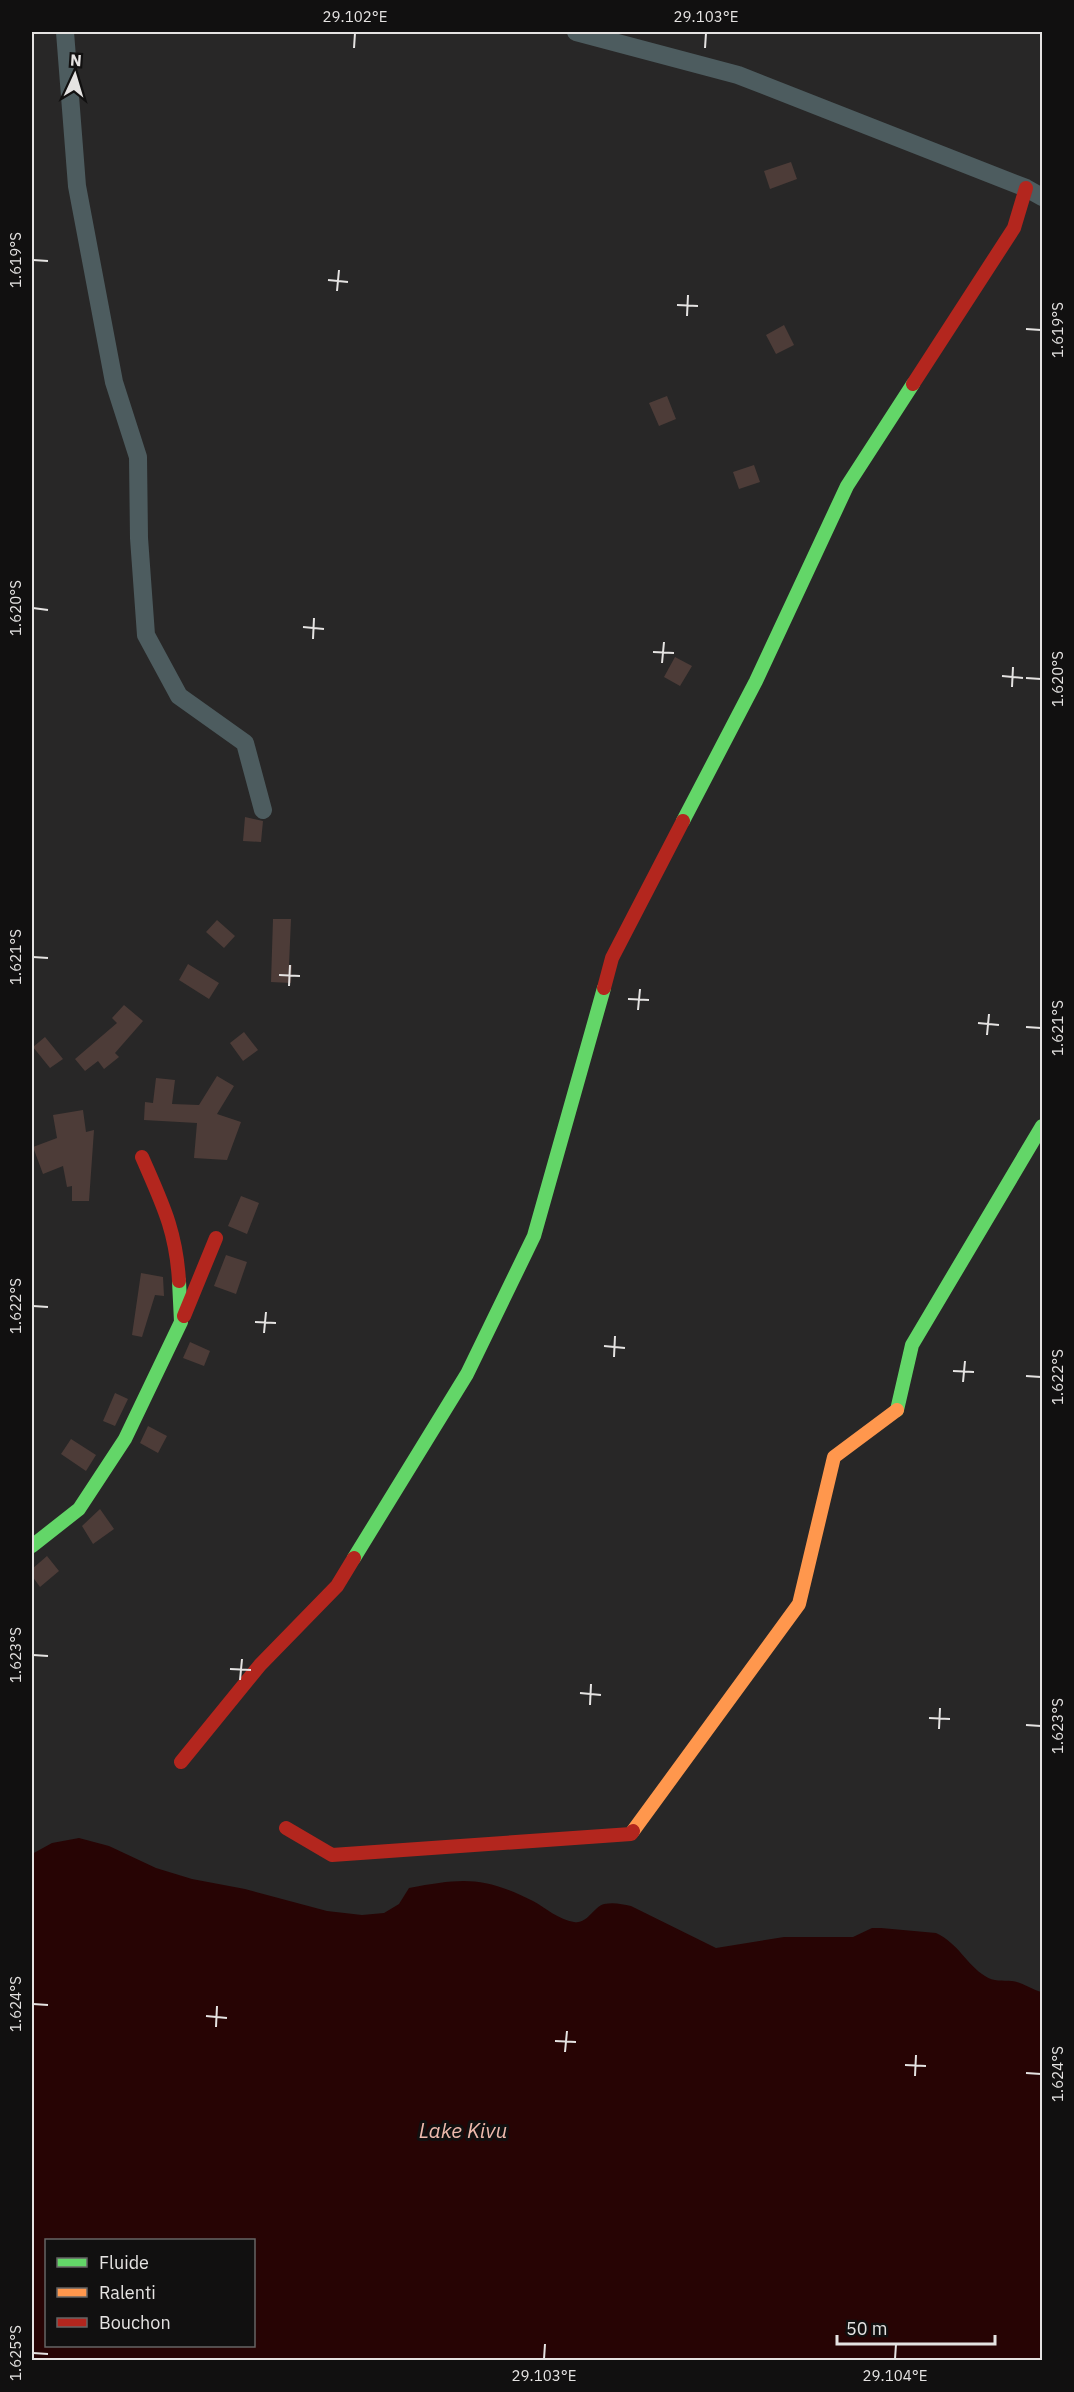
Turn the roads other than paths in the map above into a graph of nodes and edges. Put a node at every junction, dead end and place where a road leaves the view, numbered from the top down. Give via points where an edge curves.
1 (65, 32) edge
2 (576, 32) edge
3 (1026, 188) junction
4 (1042, 197) edge
5 (263, 810) dead end
6 (1042, 1126) edge
7 (142, 1157) dead end
8 (216, 1238) dead end
9 (181, 1322) junction
10 (32, 1546) edge
11 (181, 1762) dead end
12 (286, 1828) dead end

1 - 5 street via 77,186 114,382 138,457 146,635 179,696 245,743
2 - 3 street via 738,75
3 - 4 street
3 - 11 street via 1014,228 847,486 756,681 612,958 534,1236 467,1374 337,1586 260,1665
6 - 12 street via 912,1345 898,1409 834,1458 799,1604 631,1834 333,1855
7 - 9 street via 168,1215 177,1254
8 - 9 street
9 - 10 street via 125,1439 79,1509

